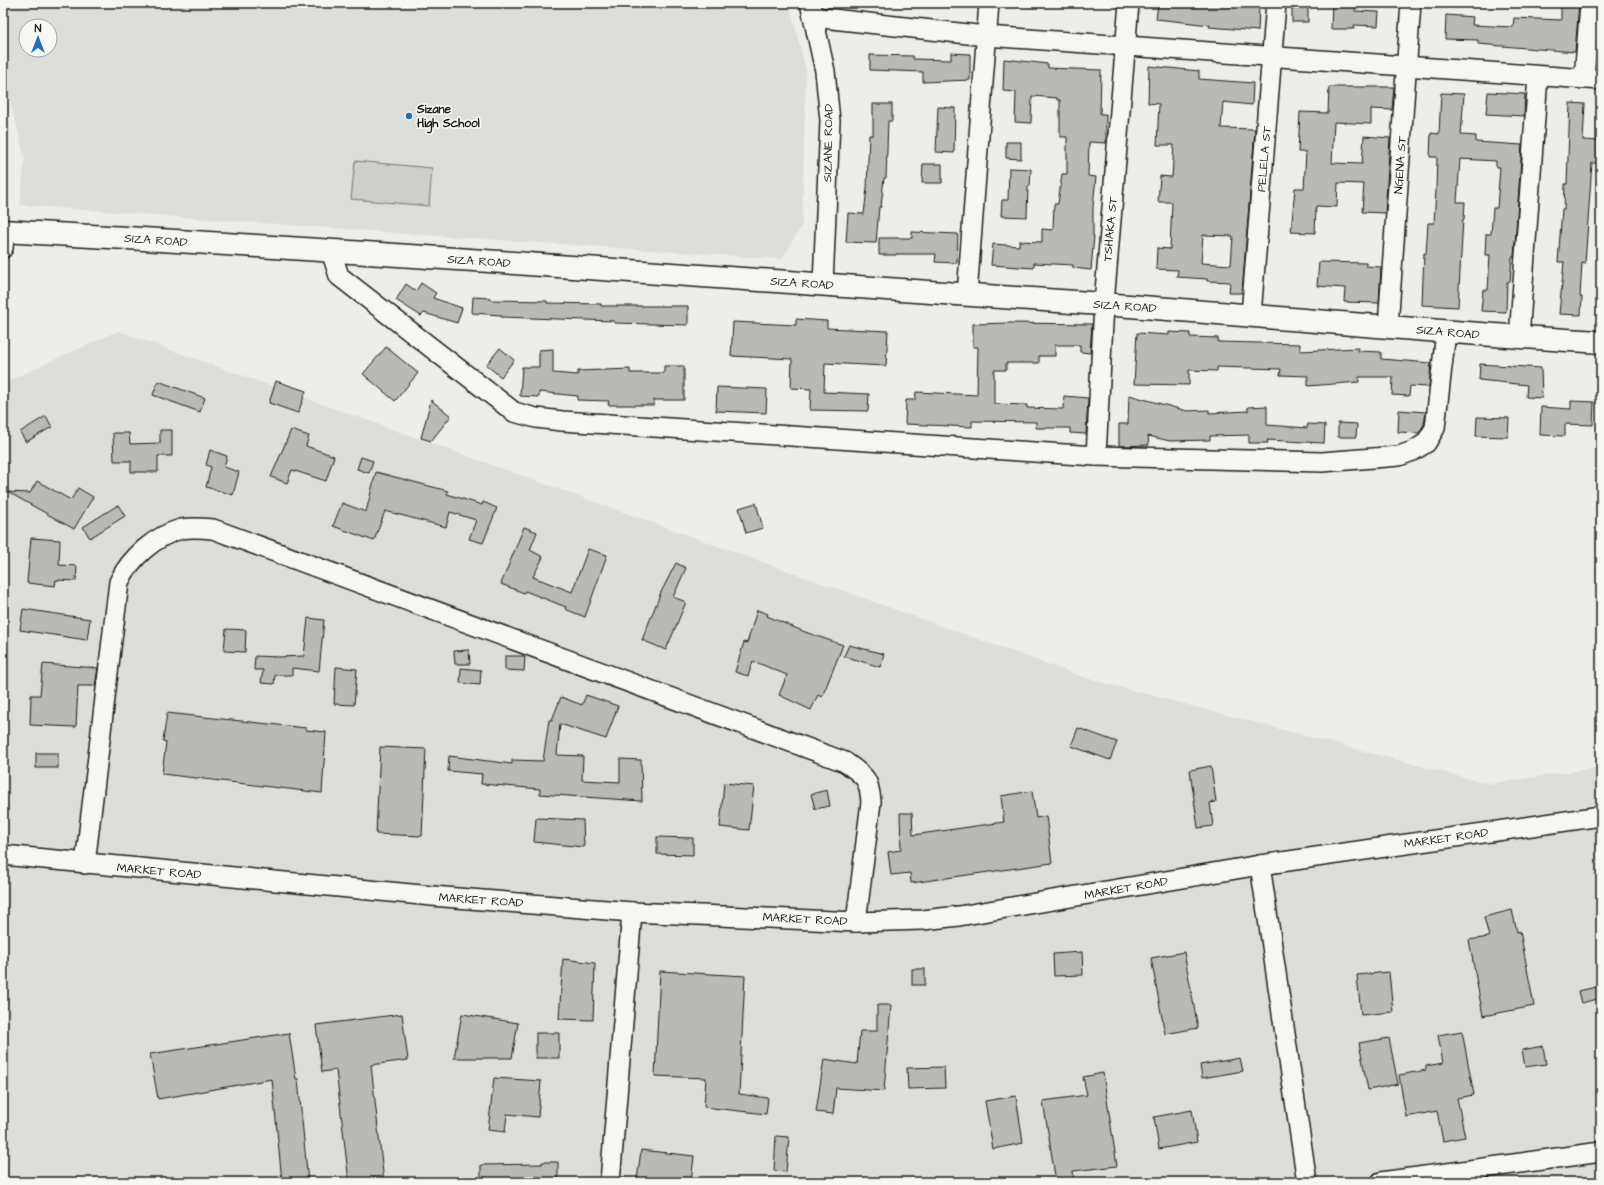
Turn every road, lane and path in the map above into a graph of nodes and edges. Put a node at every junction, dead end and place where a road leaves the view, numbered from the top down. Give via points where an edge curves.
1 (989, 3) edge
2 (1129, 3) edge
3 (1276, 3) edge
4 (1411, 3) edge
5 (1590, 3) edge
6 (812, 10) edge
7 (986, 36) junction
8 (1125, 46) junction
9 (1273, 56) junction
10 (1407, 66) junction
11 (1538, 76) junction
12 (1593, 80) edge
13 (4, 237) edge
14 (331, 251) junction
15 (823, 284) junction
16 (967, 295) junction
17 (1104, 304) junction
18 (1251, 316) junction
19 (1388, 326) junction
20 (1446, 332) junction
21 (1519, 338) junction
22 (1601, 342) edge
23 (1096, 456) junction
24 (1601, 816) edge
25 (3, 855) edge
26 (85, 864) junction
27 (1260, 865) junction
28 (632, 912) junction
29 (856, 922) junction
30 (1601, 1152) edge
31 (610, 1182) edge
32 (1307, 1182) edge
33 (1381, 1182) edge

1 - 7 street
2 - 8 street, TSHAKA ST
3 - 9 street, PELELA ST
4 - 10 street, NGENA ST
5 - 12 street
6 - 7 street
6 - 15 street, SIZANE ROAD via 825,71 830,121
7 - 8 street
7 - 16 street
8 - 9 street
8 - 17 street, TSHAKA ST
9 - 10 street
9 - 18 street, PELELA ST
10 - 11 street
10 - 19 street, NGENA ST
11 - 12 street
11 - 21 street
13 - 14 street, SIZA ROAD
14 - 15 street, SIZA ROAD
14 - 23 street via 339,276 514,412 536,418
15 - 16 street, SIZA ROAD
16 - 17 street, SIZA ROAD
17 - 18 street, SIZA ROAD
17 - 23 street, TSHAKA ST
18 - 19 street, SIZA ROAD
19 - 20 street, SIZA ROAD
20 - 21 street, SIZA ROAD
20 - 23 street via 1434,428 1426,443 1414,451 1399,456 1322,462
21 - 22 street, SIZA ROAD
24 - 27 street, MARKET ROAD
25 - 26 street, MARKET ROAD
26 - 28 street, MARKET ROAD
26 - 29 street via 119,582 125,568 152,544 182,529 213,529 845,762 865,777 871,802
27 - 29 street, MARKET ROAD via 959,916
27 - 32 street
28 - 29 street, MARKET ROAD
28 - 31 street
30 - 33 street

